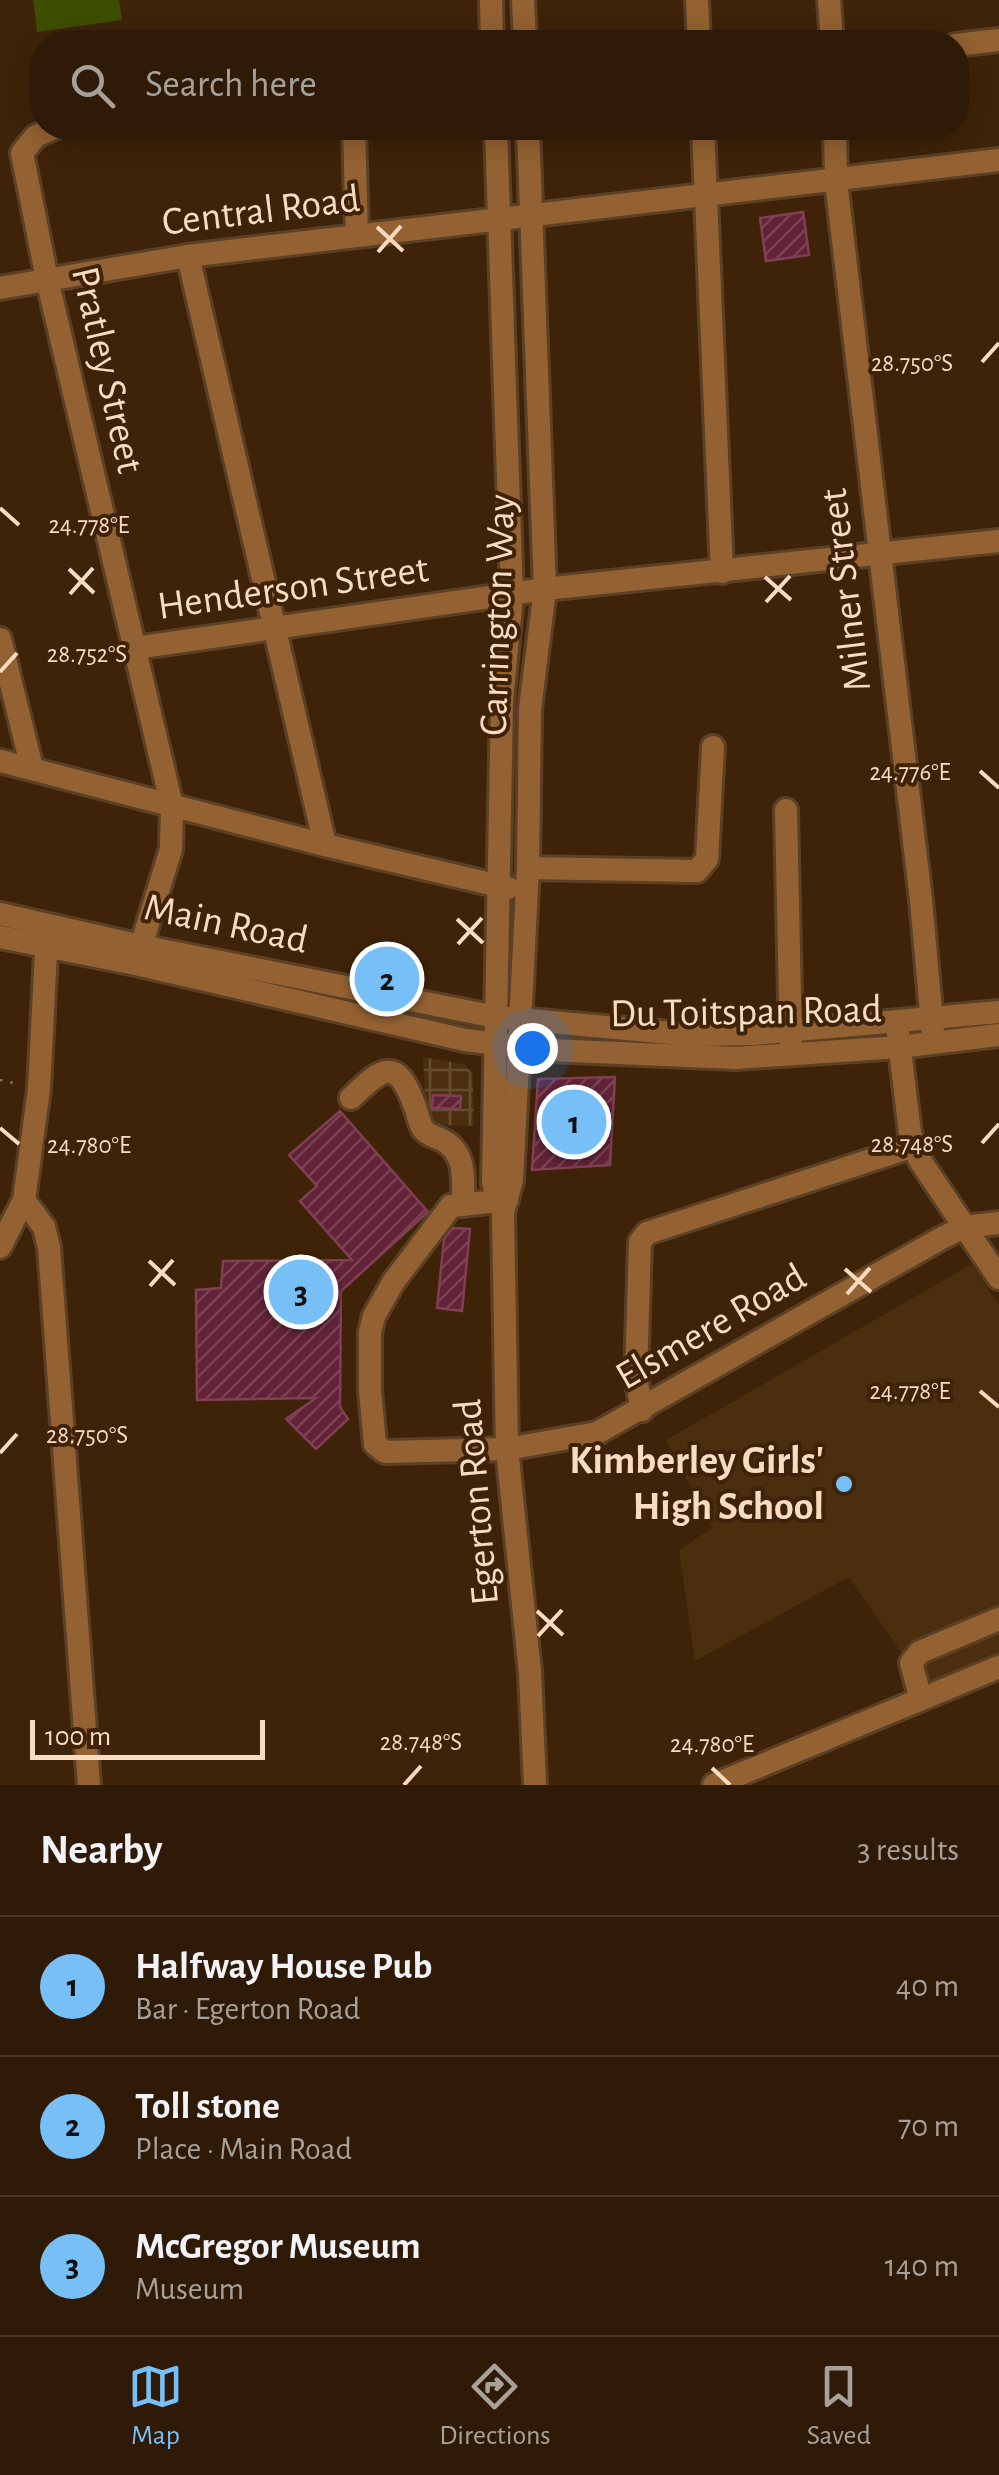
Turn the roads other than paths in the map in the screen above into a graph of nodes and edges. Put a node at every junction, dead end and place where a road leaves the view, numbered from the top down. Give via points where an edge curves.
1 (490, 0) edge
2 (523, 0) edge
3 (697, 0) edge
4 (828, 0) edge
5 (491, 30) edge
6 (524, 30) edge
7 (698, 30) edge
8 (831, 30) edge
9 (999, 40) edge
10 (969, 44) edge
11 (32, 140) edge
12 (354, 140) edge
13 (497, 140) edge
14 (529, 140) edge
15 (704, 140) edge
16 (834, 140) edge
17 (999, 160) edge
18 (836, 181) junction
19 (706, 196) junction
20 (532, 217) junction
21 (500, 221) junction
22 (356, 236) junction
23 (188, 256) junction
24 (47, 279) junction
25 (0, 288) edge
26 (999, 542) edge
27 (880, 556) junction
28 (722, 572) junction
29 (545, 589) junction
30 (512, 594) junction
31 (272, 628) junction
32 (0, 639) edge
33 (135, 648) junction
34 (713, 748) dead end
35 (0, 761) edge
36 (32, 768) junction
37 (172, 806) junction
38 (786, 810) dead end
39 (325, 845) junction
40 (527, 878) junction
41 (496, 886) junction
42 (0, 914) edge
43 (47, 934) junction
44 (0, 937) edge
45 (139, 955) junction
46 (999, 1012) edge
47 (507, 1018) junction
48 (897, 1022) junction
49 (933, 1031) junction
50 (999, 1035) edge
51 (494, 1043) junction
52 (790, 1044) junction
53 (518, 1046) junction
54 (899, 1047) junction
55 (350, 1098) dead end
56 (914, 1146) junction
57 (0, 1197) edge
58 (24, 1200) junction
59 (503, 1204) junction
60 (463, 1205) junction
61 (999, 1223) edge
62 (964, 1227) junction
63 (0, 1247) edge
64 (999, 1278) edge
65 (642, 1410) junction
66 (507, 1449) junction
67 (999, 1619) edge
68 (999, 1667) edge
69 (921, 1699) junction
70 (89, 1785) edge
71 (535, 1785) edge
72 (714, 1785) edge

1 - 5 street
2 - 6 street
3 - 7 street
4 - 8 street
9 - 10 street
11 - 24 street, Pratley Street via 22,153
12 - 22 street
13 - 21 street, Carrington Way
14 - 20 street, Carrington Way
15 - 19 street
16 - 18 street, Milner Street
17 - 18 street, Central Road
18 - 19 street, Central Road
18 - 27 street, Milner Street
19 - 20 street, Central Road
19 - 28 street
20 - 21 street, Central Road
20 - 29 street, Carrington Way
21 - 22 street, Central Road
21 - 30 street, Carrington Way
22 - 23 street, Central Road
23 - 24 street, Central Road
23 - 31 street
24 - 25 street, Central Road
24 - 33 street, Pratley Street
26 - 27 street, Henderson Street
27 - 28 street, Henderson Street
27 - 49 street, Milner Street
28 - 29 street, Henderson Street
29 - 30 street, Henderson Street
29 - 40 street, Carrington Way via 530,709
30 - 31 street, Henderson Street
30 - 41 street, Carrington Way
31 - 33 street, Henderson Street
31 - 39 street
32 - 36 street
33 - 37 street, Pratley Street
34 - 40 street via 706,858 697,871
35 - 36 street
36 - 37 street
37 - 39 street
37 - 45 street, Pratley Street via 171,850
38 - 52 street
39 - 41 street
40 - 41 street
40 - 47 street, Carrington Way
41 - 47 street, Carrington Way
42 - 43 street, Main Road
43 - 44 street, Main Road
43 - 45 street, Main Road
43 - 58 street via 39,1088
45 - 47 street, Main Road
45 - 51 street, Main Road
46 - 49 street, Du Toitspan Road
47 - 51 street, Carrington Way
47 - 52 street, Du Toitspan Road
47 - 53 street, Carrington Way
48 - 49 street, Du Toitspan Road
48 - 52 street, Du Toitspan Road
48 - 54 street
49 - 50 street, Du Toitspan Road
49 - 54 street, Du Toitspan Road
51 - 53 street, Du Toitspan Road
51 - 59 street, Egerton Road via 492,1184
52 - 53 street, Du Toitspan Road via 698,1058
52 - 54 street, Du Toitspan Road
53 - 59 street, Egerton Road via 512,1180
54 - 56 street
55 - 60 street via 377,1073 396,1074 423,1128 460,1158
56 - 62 street
56 - 65 street via 646,1232 640,1242 636,1378
57 - 58 street
58 - 63 street
58 - 70 street via 49,1247
59 - 60 street
59 - 66 street, Egerton Road
60 - 66 street, Elsmere Road via 443,1214 374,1316 374,1444 396,1454
61 - 62 street, Elsmere Road
62 - 64 street
62 - 65 street, Elsmere Road
65 - 66 street, Elsmere Road via 597,1434
66 - 71 street, Egerton Road
67 - 69 street via 920,1652 911,1663
68 - 69 street
69 - 72 street

